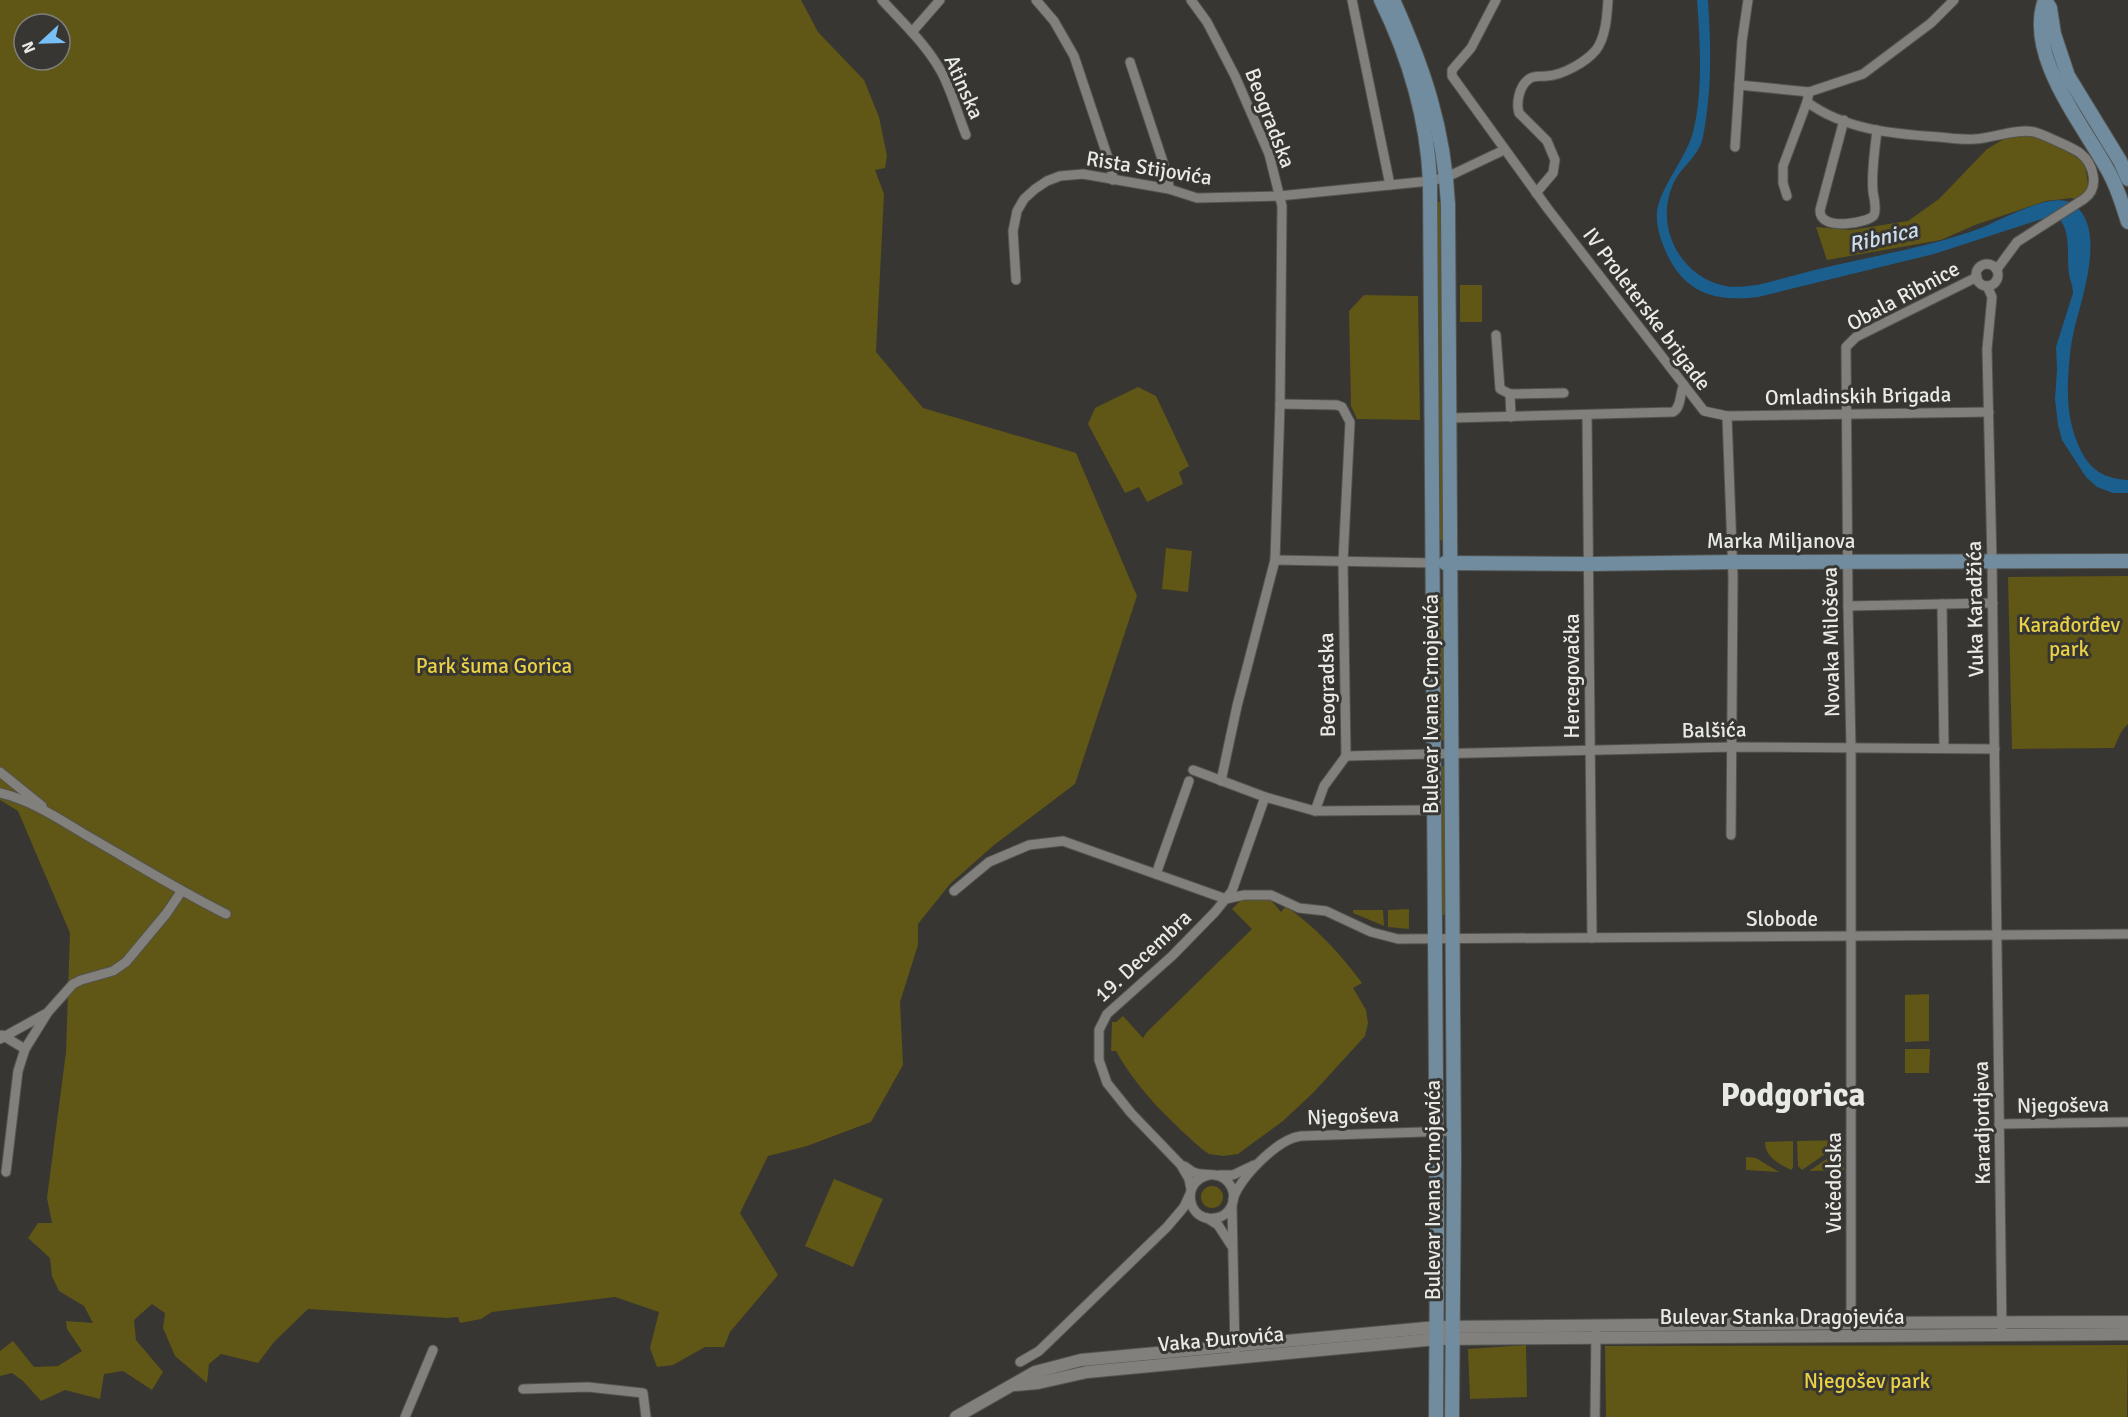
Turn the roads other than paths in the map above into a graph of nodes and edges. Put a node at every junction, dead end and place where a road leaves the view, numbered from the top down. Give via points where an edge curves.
1 (882, 0) edge
2 (940, 0) edge
3 (1036, 0) edge
4 (1191, 0) edge
5 (1352, 0) edge
6 (1381, 0) edge
7 (1393, 0) edge
8 (1497, 0) edge
9 (1608, 0) edge
10 (1748, 0) edge
11 (1954, 0) edge
12 (912, 32) junction
13 (1130, 62) dead end
14 (1738, 85) junction
15 (1808, 97) junction
16 (1844, 120) junction
17 (1877, 130) junction
18 (966, 135) dead end
19 (1735, 147) dead end
20 (1504, 150) junction
21 (1447, 177) junction
22 (2128, 179) edge
23 (1113, 180) junction
24 (1430, 181) junction
25 (1390, 185) junction
26 (1169, 189) junction
27 (1536, 193) junction
28 (1279, 196) junction
29 (1787, 196) dead end
30 (2128, 222) edge
31 (1994, 267) junction
32 (1977, 277) junction
33 (1016, 280) dead end
34 (1987, 286) junction
35 (1496, 335) dead end
36 (1846, 347) joint
37 (1684, 385) junction
38 (1564, 393) dead end
39 (1510, 394) junction
40 (1280, 404) junction
41 (1989, 412) junction
42 (1846, 414) junction
43 (1587, 415) junction
44 (1727, 416) junction
45 (1510, 417) junction
46 (1451, 418) junction
47 (1275, 560) junction
48 (1732, 561) junction
49 (1848, 561) junction
50 (2128, 561) edge
51 (1343, 562) junction
52 (1992, 562) junction
53 (1434, 563) junction
54 (1452, 563) junction
55 (1589, 564) junction
56 (1993, 603) junction
57 (1942, 604) junction
58 (1848, 606) junction
59 (1731, 747) junction
60 (1851, 748) junction
61 (1944, 748) junction
62 (1995, 749) junction
63 (1591, 751) junction
64 (1435, 754) junction
65 (1452, 754) junction
66 (1346, 756) junction
67 (1193, 770) dead end
68 (0, 772) edge
69 (1189, 781) dead end
70 (1221, 781) junction
71 (0, 793) edge
72 (1265, 797) junction
73 (1435, 810) junction
74 (1315, 811) junction
75 (56, 817) junction
76 (1731, 835) dead end
77 (1156, 874) junction
78 (954, 891) dead end
79 (181, 892) junction
80 (1226, 899) junction
81 (226, 914) dead end
82 (1998, 934) junction
83 (2128, 934) edge
84 (1852, 936) junction
85 (1592, 938) junction
86 (1436, 939) junction
87 (1453, 939) junction
88 (48, 1012) junction
89 (1, 1037) edge
90 (25, 1049) junction
91 (2128, 1122) edge
92 (2000, 1124) junction
93 (1437, 1131) junction
94 (1454, 1131) junction
95 (1177, 1161) junction
96 (1262, 1161) junction
97 (6, 1173) dead end
98 (1213, 1175) junction
99 (1190, 1191) junction
100 (1233, 1202) junction
101 (1203, 1216) junction
102 (1167, 1227) junction
103 (1232, 1247) junction
104 (2128, 1322) edge
105 (1851, 1323) junction
106 (2002, 1323) junction
107 (1739, 1331) junction
108 (1596, 1332) junction
109 (1437, 1333) junction
110 (1452, 1333) junction
111 (2128, 1334) edge
112 (433, 1350) dead end
113 (1235, 1352) junction
114 (1020, 1362) dead end
115 (523, 1389) dead end
116 (405, 1417) edge
117 (646, 1417) edge
118 (956, 1417) edge
119 (1436, 1417) edge
120 (1452, 1417) edge
121 (1595, 1417) edge

1 - 12 street, Atinska
2 - 12 street
3 - 23 street via 1054,21 1074,56
4 - 28 street, Beogradska via 1235,76 1269,154
5 - 25 street
6 - 24 main road, Bulevar Ivana Crnojevića via 1419,101
7 - 21 main road, Bulevar Ivana Crnojevića via 1430,94
8 - 20 street, IV Proleterske brigade via 1471,48 1452,70 1453,78
9 - 27 street via 1597,49 1572,68 1531,78 1520,94 1519,113 1547,141 1555,160 1553,173
10 - 14 street
11 - 15 street via 1931,23 1863,74
12 - 18 street, Atinska via 942,73
13 - 26 street
14 - 15 street
14 - 19 street
15 - 16 street via 1816,108
15 - 29 street via 1783,166
16 - 17 street
16 - 17 street via 1820,210 1823,221 1833,224 1873,218
17 - 31 street via 1973,140 2026,130 2086,158 2095,185 2093,191 2017,243
20 - 21 street
20 - 27 street, IV Proleterske brigade
21 - 24 street
21 - 46 main road, Bulevar Ivana Crnojevića
22 - 30 main road via 2068,76 2045,0 2040,19 2048,61 2065,100 2106,166
23 - 26 street, Rista Stijovića
23 - 33 street, Rista Stijovića via 1067,175 1047,181 1029,194 1020,205 1014,225
24 - 25 street, Rista Stijovića
24 - 53 main road, Bulevar Ivana Crnojevića
25 - 28 street, Rista Stijovića
26 - 28 street, Rista Stijovića via 1197,198
27 - 37 street, IV Proleterske brigade
28 - 40 street, Beogradska
31 - 32 street via 1985,264 1978,268
31 - 34 street via 1997,280
32 - 34 street
32 - 36 street, Obala Ribnice via 1856,337
34 - 41 street, Vuka Karadžića via 1992,297 1987,349
35 - 39 street via 1500,389
36 - 42 street, Novaka Miloševa
37 - 43 street via 1679,407 1673,412
37 - 44 street, IV Proleterske brigade via 1704,411
38 - 39 street
39 - 45 street
40 - 47 street, Beogradska
40 - 51 street, Beogradska via 1336,405 1342,407 1350,422
41 - 42 street, Omladinskih Brigada
41 - 52 street, Vuka Karadžića
42 - 44 street, Omladinskih Brigada
42 - 49 street, Novaka Miloševa
43 - 45 street
43 - 55 street, Hercegovačka
44 - 48 street
45 - 46 street
46 - 54 main road, Bulevar Ivana Crnojevića
47 - 51 street
47 - 70 street, Beogradska
48 - 49 main road, Marka Miljanova
48 - 55 main road, Marka Miljanova
48 - 59 street
49 - 52 main road, Marka Miljanova
49 - 58 street, Novaka Miloševa
50 - 52 main road, Marka Miljanova
51 - 53 street
51 - 66 street, Beogradska
52 - 56 street, Vuka Karadžića
53 - 54 main road, Marka Miljanova
53 - 64 main road, Bulevar Ivana Crnojevića
54 - 55 main road, Marka Miljanova
54 - 65 main road, Bulevar Ivana Crnojevića
55 - 63 street, Hercegovačka
56 - 57 street
56 - 62 street, Vuka Karadžića
57 - 58 street
57 - 61 street
58 - 60 street, Novaka Miloševa
59 - 60 street, Balšića
59 - 63 street, Balšića
59 - 76 street
60 - 61 street, Balšića
60 - 84 street, Novaka Miloševa
61 - 62 street, Balšića
62 - 82 street, Vuka Karadžića
63 - 65 street, Balšića
63 - 85 street, Hercegovačka
64 - 65 street, Balšića
64 - 66 street, Beogradska
64 - 73 main road, Bulevar Ivana Crnojevića
65 - 87 main road, Bulevar Ivana Crnojevića
66 - 74 street via 1324,786
67 - 70 street
68 - 75 street
69 - 77 street
70 - 72 street
71 - 75 street
72 - 74 street
72 - 80 street, 19. Decembra via 1236,883
73 - 74 street
73 - 86 main road, Bulevar Ivana Crnojevića
75 - 79 street
77 - 78 street, 19. Decembra via 1063,841 1029,845 989,862
77 - 80 street, 19. Decembra
79 - 81 street
79 - 88 street via 126,962 113,971 73,984
80 - 86 street, 19. Decembra via 1271,895 1299,908 1326,911 1392,938
80 - 95 street, 19. Decembra via 1172,956 1107,1014 1099,1030 1100,1060 1107,1083
82 - 83 street, Slobode
82 - 84 street, Slobode
82 - 92 street, Karadjordjeva
84 - 85 street, Slobode via 1732,941
84 - 105 street, Vučedolska
85 - 87 street, Slobode
86 - 87 street, Slobode
86 - 93 main road, Bulevar Ivana Crnojevića
87 - 94 main road, Bulevar Ivana Crnojevića
88 - 89 street
88 - 90 street
89 - 90 street
90 - 97 street via 18,1071
91 - 92 street, Njegoševa
92 - 106 street, Karadjordjeva
93 - 94 street, Njegoševa
93 - 96 street, Njegoševa via 1296,1137
93 - 109 main road, Bulevar Ivana Crnojevića
94 - 110 main road, Bulevar Ivana Crnojevića
95 - 98 street, 19. Decembra via 1194,1172
95 - 99 street, 19. Decembra via 1186,1174
96 - 98 street via 1233,1175
96 - 100 street via 1239,1186
98 - 99 street via 1197,1180
98 - 100 street via 1229,1184
99 - 101 street via 1191,1205
99 - 102 street via 1184,1207
100 - 101 street via 1221,1216
100 - 103 street, Vaka Đurovića
101 - 102 street via 1184,1216
101 - 103 street via 1218,1225
102 - 114 street via 1039,1351
103 - 113 street, Vaka Đurovića
104 - 106 street, Bulevar Stanka Dragojevića
105 - 106 street, Bulevar Stanka Dragojevića
105 - 107 street, Bulevar Stanka Dragojevića
106 - 107 street, Bulevar Stanka Dragojevića
106 - 111 street, Bulevar Stanka Dragojevića
107 - 108 street, Bulevar Stanka Dragojevića
108 - 110 street, Bulevar Stanka Dragojevića
108 - 121 street
109 - 110 street, Bulevar Stanka Dragojevića
109 - 113 street, Vaka Đurovića
109 - 119 main road, Bulevar Ivana Crnojevića
110 - 120 main road, Bulevar Ivana Crnojevića
112 - 116 street
113 - 118 street, Vaka Đurovića via 1011,1385
115 - 117 street via 588,1387 643,1393

